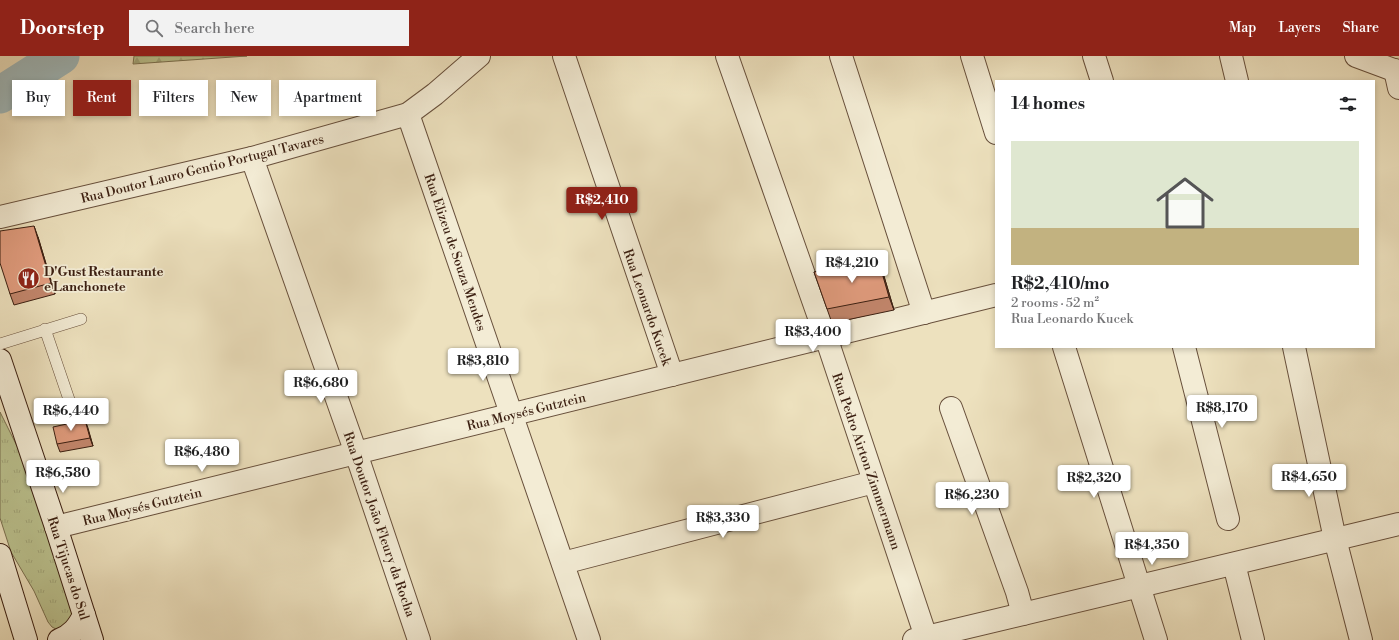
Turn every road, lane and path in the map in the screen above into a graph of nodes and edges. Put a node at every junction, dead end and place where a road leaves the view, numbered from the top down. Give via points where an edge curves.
1 (479, 56) edge
2 (564, 56) edge
3 (727, 56) edge
4 (841, 56) edge
5 (972, 56) edge
6 (1094, 56) edge
7 (1231, 56) edge
8 (1356, 56) edge
9 (1398, 77) edge
10 (1102, 80) edge
11 (1237, 80) edge
12 (408, 114) junction
13 (995, 130) edge
14 (252, 158) junction
15 (0, 217) edge
16 (995, 295) edge
17 (924, 313) junction
18 (81, 319) dead end
19 (45, 330) junction
20 (826, 337) junction
21 (0, 344) edge
22 (1064, 348) edge
23 (1184, 348) edge
24 (1294, 348) edge
25 (2, 370) edge
26 (672, 375) junction
27 (951, 408) dead end
28 (512, 415) junction
29 (77, 423) edge
30 (356, 453) junction
31 (874, 482) junction
32 (1228, 518) dead end
33 (1399, 524) edge
34 (56, 527) junction
35 (1335, 539) junction
36 (0, 555) edge
37 (563, 563) junction
38 (1234, 564) junction
39 (1139, 586) junction
40 (1023, 614) junction
41 (84, 615) junction
42 (29, 638) edge
43 (922, 639) edge
44 (59, 640) edge
45 (92, 640) edge
46 (419, 640) edge
47 (589, 640) edge
48 (1156, 640) edge
49 (1253, 640) edge
50 (1361, 640) edge

1 - 12 street, Rua Doutor Lauro Gentio Portugal Tavares
2 - 26 street, Rua Leonardo Kucek
3 - 20 street, Rua Pedro Airton Zimmermann
4 - 17 street
5 - 13 street
6 - 10 street
7 - 11 street
8 - 9 street
12 - 14 street, Rua Doutor Lauro Gentio Portugal Tavares
12 - 28 street, Rua Elizeu de Souza Mendes
14 - 15 street, Rua Doutor Lauro Gentio Portugal Tavares
14 - 30 street, Rua Doutor João Fleury da Rocha
16 - 17 street, Rua Moysés Gutztein
17 - 20 street, Rua Moysés Gutztein
18 - 19 lane
19 - 21 lane
19 - 29 lane
20 - 26 street, Rua Moysés Gutztein
20 - 31 street, Rua Pedro Airton Zimmermann
22 - 39 street
23 - 32 street
24 - 35 street
25 - 34 street, Rua Tijucas do Sul
26 - 28 street, Rua Moysés Gutztein
27 - 40 street
28 - 30 street, Rua Moysés Gutztein
28 - 37 street, Rua Elizeu de Souza Mendes
30 - 34 street, Rua Moysés Gutztein
30 - 46 street, Rua Doutor João Fleury da Rocha
31 - 37 street
31 - 43 street, Rua Pedro Airton Zimmermann
33 - 35 street
34 - 41 street, Rua Tijucas do Sul
35 - 38 street
35 - 50 street
36 - 42 street
37 - 47 street, Rua Elizeu de Souza Mendes
38 - 39 street
38 - 49 street
39 - 40 street
39 - 48 street
40 - 43 street
41 - 44 street via 75,630
41 - 45 street, Rua Tijucas do Sul

